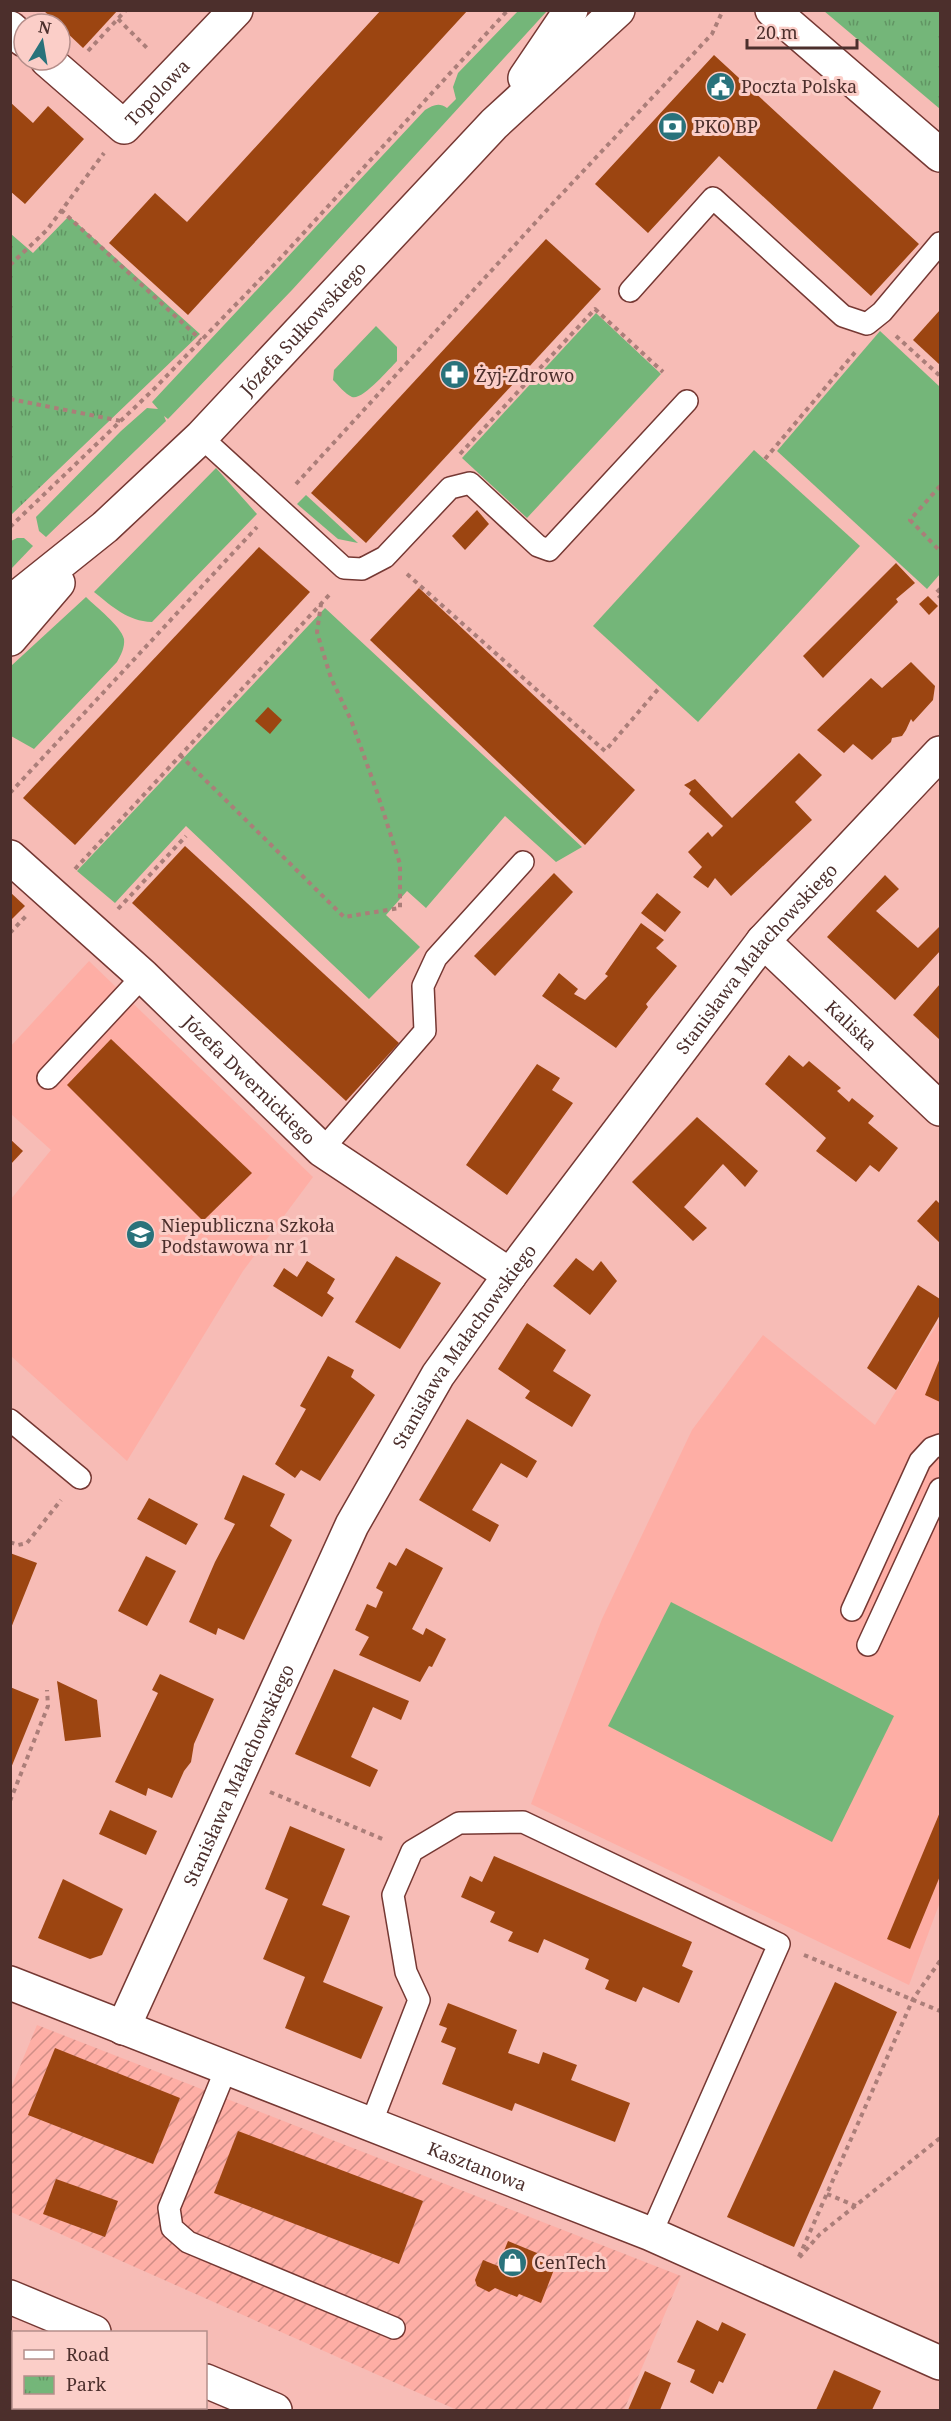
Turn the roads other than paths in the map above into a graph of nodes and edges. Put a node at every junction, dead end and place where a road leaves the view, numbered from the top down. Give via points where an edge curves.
1 (236, 10) edge
2 (571, 10) edge
3 (618, 10) edge
4 (772, 10) edge
5 (61, 72) edge
6 (494, 124) junction
7 (940, 155) edge
8 (940, 243) edge
9 (630, 291) dead end
10 (687, 400) dead end
11 (201, 437) junction
12 (105, 527) junction
13 (10, 603) edge
14 (10, 639) edge
15 (940, 753) edge
16 (10, 857) edge
17 (524, 862) dead end
18 (763, 941) junction
19 (143, 976) junction
20 (48, 1077) dead end
21 (940, 1109) edge
22 (322, 1150) junction
23 (510, 1275) junction
24 (10, 1420) edge
25 (940, 1445) edge
26 (80, 1478) road end
27 (940, 1489) edge
28 (852, 1610) dead end
29 (868, 1645) dead end
30 (10, 1983) edge
31 (123, 2028) junction
32 (226, 2069) junction
33 (371, 2124) junction
34 (651, 2234) junction
35 (10, 2297) edge
36 (394, 2328) dead end
37 (92, 2331) edge
38 (940, 2363) edge
39 (207, 2381) edge
40 (274, 2410) edge

1 - 5 street, Topolowa via 124,127
2 - 6 street, Józefa Sułkowskiego
3 - 6 street, Józefa Sułkowskiego
4 - 7 street
6 - 11 street, Józefa Sułkowskiego
8 - 9 lane via 878,319 867,324 843,316 713,198
10 - 11 lane via 549,550 538,546 470,483 450,488 385,557 362,569 344,568
11 - 12 street, Józefa Sułkowskiego
12 - 13 street, Józefa Sułkowskiego
12 - 14 street, Józefa Sułkowskiego
15 - 18 street, Stanisława Małachowskiego
16 - 19 street, Józefa Dwernickiego
17 - 22 lane via 436,958 423,986 425,1031
18 - 21 street, Kaliska
18 - 23 street, Stanisława Małachowskiego
19 - 20 lane
19 - 22 street, Józefa Dwernickiego
22 - 23 street, Józefa Dwernickiego
23 - 31 street, Stanisława Małachowskiego via 438,1375 352,1525
24 - 26 lane
25 - 28 lane via 920,1461
27 - 29 lane
30 - 31 street, Kasztanowa
31 - 32 street, Kasztanowa
32 - 33 street, Kasztanowa
32 - 36 lane via 169,2208 172,2228 188,2242
33 - 34 street, Kasztanowa
33 - 34 lane via 419,2000 406,1972 393,1895 412,1851 459,1823 523,1822 778,1944
34 - 38 street, Kasztanowa
35 - 37 street
39 - 40 street

